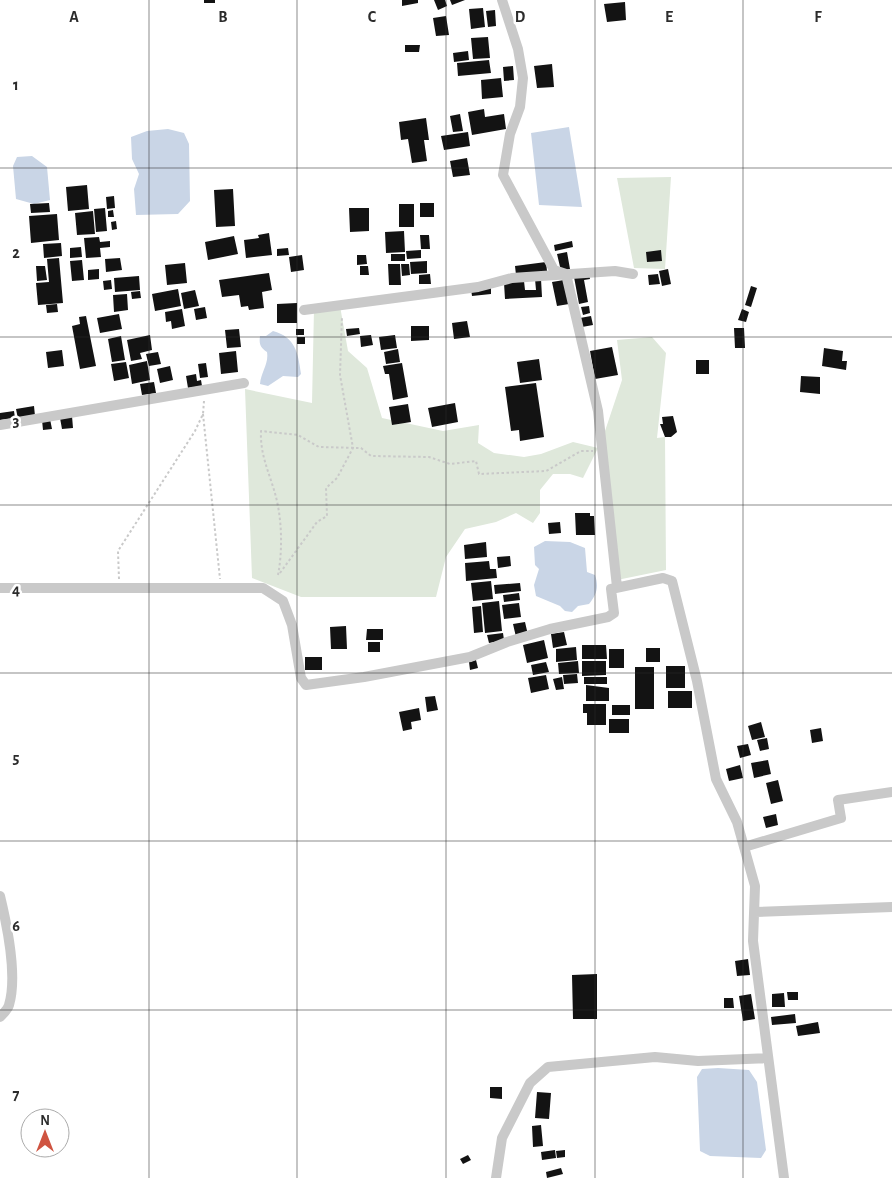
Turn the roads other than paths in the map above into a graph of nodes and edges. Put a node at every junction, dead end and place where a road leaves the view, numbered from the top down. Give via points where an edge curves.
1 (502, 0) edge
2 (566, 274) junction
3 (633, 274) dead end
4 (304, 310) dead end
5 (244, 383) dead end
6 (0, 424) edge
7 (617, 587) junction
8 (0, 588) edge
9 (892, 792) edge
10 (744, 847) junction
11 (0, 896) edge
12 (892, 906) edge
13 (755, 912) junction
14 (0, 1017) edge
15 (767, 1058) junction
16 (496, 1178) edge
17 (784, 1178) edge

1 - 2 street via 518,49 523,78 520,107 510,134 503,175 554,270
2 - 3 street via 616,271
2 - 4 street via 512,278 478,287
2 - 7 street via 598,411
5 - 6 street
7 - 8 street via 611,589 614,613 608,618 533,634 470,657 306,685 301,678 292,625 283,601 263,588
7 - 10 street via 663,578 672,581 697,681 716,779 737,822
9 - 10 street via 838,800 840,818
10 - 13 street via 755,886
11 - 14 street via 12,969 9,1006
12 - 13 street
13 - 15 street via 753,940
15 - 16 street via 698,1061 655,1057 548,1067 530,1083 502,1138
15 - 17 street

